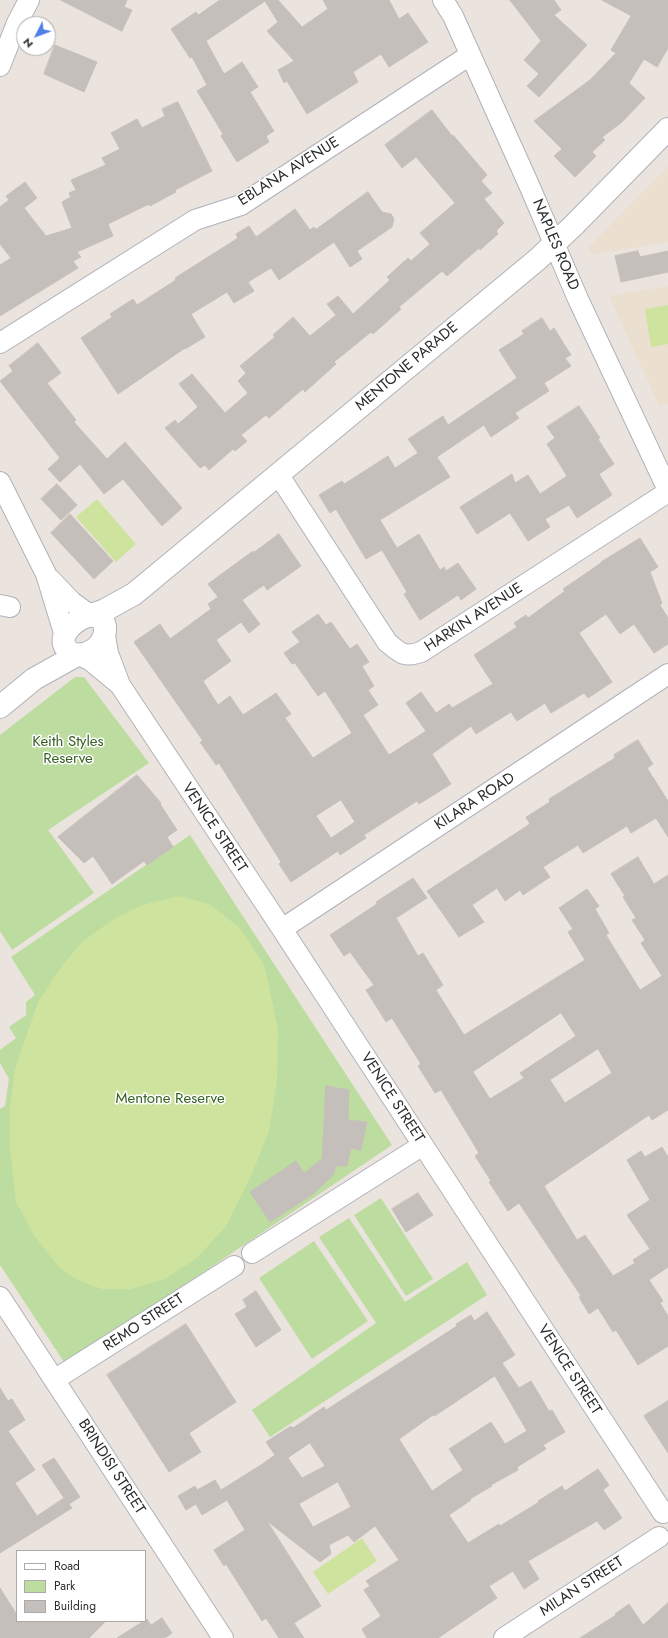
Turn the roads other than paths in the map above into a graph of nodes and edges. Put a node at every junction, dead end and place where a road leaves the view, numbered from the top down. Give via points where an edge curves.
1 (29, 0) edge
2 (443, 0) edge
3 (470, 56) junction
4 (0, 66) edge
5 (668, 129) edge
6 (554, 245) junction
7 (0, 343) edge
8 (278, 474) junction
9 (0, 482) edge
10 (668, 491) edge
11 (46, 574) junction
12 (134, 594) junction
13 (90, 615) junction
14 (105, 635) junction
15 (71, 646) junction
16 (668, 674) edge
17 (120, 685) junction
18 (0, 707) edge
19 (282, 929) junction
20 (423, 1145) junction
21 (252, 1253) dead end
22 (234, 1266) dead end
23 (0, 1297) edge
24 (54, 1380) junction
25 (665, 1512) edge
26 (664, 1539) edge
27 (223, 1638) edge
28 (504, 1638) edge

1 - 4 street
2 - 3 street, NAPLES ROAD via 453,16
3 - 6 street, NAPLES ROAD
3 - 7 street, EBLANA AVENUE via 241,205 195,220
5 - 6 street, MENTONE PARADE
6 - 8 street, MENTONE PARADE
6 - 10 street, NAPLES ROAD
8 - 10 street, HARKIN AVENUE via 387,642 404,655 421,652
8 - 12 street, MENTONE PARADE
9 - 11 street
11 - 13 street via 72,602
11 - 15 street
12 - 13 street, MENTONE PARADE
12 - 14 street, MENTONE PARADE
13 - 14 street via 103,622
13 - 15 street via 74,622 67,630
14 - 15 street via 100,645 87,654
14 - 17 street, VENICE STREET via 108,653
15 - 17 street, VENICE STREET
15 - 18 street
16 - 19 street, KILARA ROAD
17 - 19 street, VENICE STREET
19 - 20 street, VENICE STREET
20 - 21 street
20 - 25 street, VENICE STREET
22 - 24 street, REMO STREET
23 - 24 street, BRINDISI STREET
24 - 27 street, BRINDISI STREET
25 - 26 street via 655,1524 655,1529
26 - 28 street, MILAN STREET

